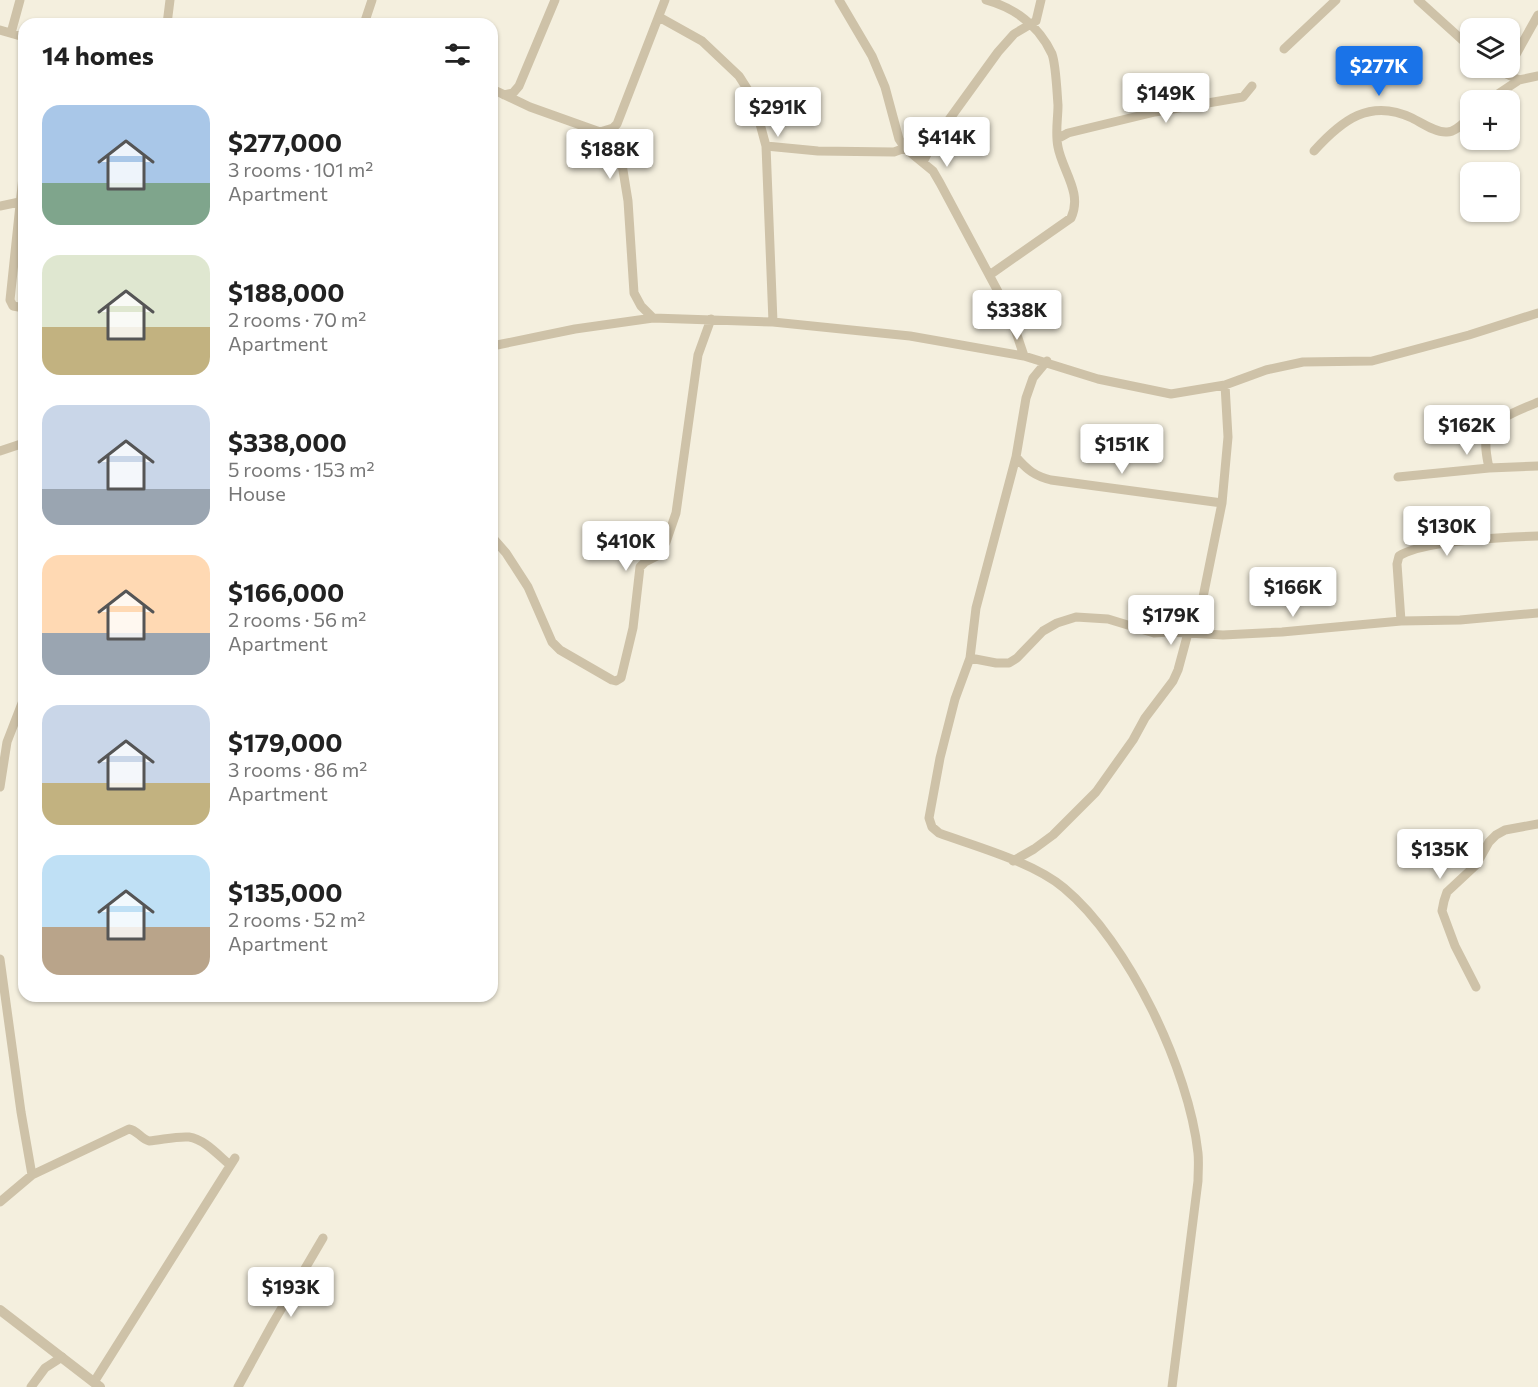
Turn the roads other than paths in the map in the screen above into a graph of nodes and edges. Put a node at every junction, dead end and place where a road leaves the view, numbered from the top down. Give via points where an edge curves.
1 (20, 0) edge
2 (170, 0) edge
3 (372, 0) edge
4 (555, 0) edge
5 (665, 0) edge
6 (839, 0) edge
7 (986, 0) edge
8 (1041, 0) edge
9 (1336, 0) edge
10 (1418, 0) edge
11 (1538, 15) edge
12 (659, 17) junction
13 (168, 18) edge
14 (366, 18) edge
15 (1031, 24) junction
16 (0, 30) edge
17 (11, 33) junction
18 (18, 35) edge
19 (1460, 37) edge
20 (1520, 46) edge
21 (1284, 49) dead end
22 (1538, 76) edge
23 (1519, 80) joint
24 (1252, 86) dead end
25 (1504, 90) edge
26 (498, 92) edge
27 (504, 95) junction
28 (1460, 126) edge
29 (600, 132) junction
30 (1057, 139) junction
31 (766, 146) junction
32 (905, 148) junction
33 (1314, 151) dead end
34 (923, 162) junction
35 (18, 203) edge
36 (0, 206) edge
37 (18, 232) edge
38 (990, 274) junction
39 (18, 307) edge
40 (1538, 313) edge
41 (653, 318) junction
42 (711, 319) junction
43 (773, 322) junction
44 (498, 345) edge
45 (1024, 356) junction
46 (1047, 361) junction
47 (1225, 385) junction
48 (1538, 402) edge
49 (18, 445) edge
50 (0, 451) edge
51 (1016, 457) junction
52 (1538, 466) edge
53 (1488, 468) junction
54 (1398, 477) dead end
55 (1222, 503) junction
56 (1538, 536) edge
57 (498, 544) edge
58 (1538, 613) edge
59 (1401, 621) junction
60 (1188, 633) junction
61 (970, 658) junction
62 (18, 714) edge
63 (0, 781) edge
64 (0, 787) edge
65 (1538, 824) edge
66 (1013, 861) junction
67 (0, 959) edge
68 (1476, 987) dead end
69 (32, 1175) junction
70 (0, 1202) edge
71 (323, 1238) dead end
72 (0, 1310) edge
73 (62, 1357) junction
74 (97, 1385) edge
75 (31, 1387) edge
76 (238, 1387) edge
77 (1172, 1387) edge

1 - 17 street
2 - 13 street
3 - 14 street
4 - 27 street via 519,86
5 - 12 street
6 - 32 street via 872,56
7 - 15 street via 1017,13
8 - 15 street via 1036,21
9 - 21 street
10 - 19 street
11 - 20 street
12 - 29 street via 617,124
12 - 31 street via 702,41 739,76 753,98
15 - 30 street via 1053,56
15 - 34 street via 1014,34 998,52 935,139
16 - 17 street
17 - 18 street
22 - 23 street
23 - 25 street
24 - 30 street via 1243,97 1155,112
26 - 27 street
27 - 29 street
28 - 33 street via 1446,132 1397,111 1365,113 1340,124
29 - 41 street via 612,142 621,158 634,292
30 - 38 street via 1074,192 1073,214
31 - 32 street via 818,151 894,152
31 - 43 street
32 - 34 street
34 - 38 street via 933,171
35 - 36 street
37 - 39 street via 9,300
38 - 45 street via 1010,314
40 - 47 street via 1372,361 1303,362
41 - 42 street
41 - 44 street
42 - 43 street
42 - 57 street via 698,355 676,513 659,555 640,567 633,628 621,678 612,680 552,642 528,587
43 - 45 street via 909,336
45 - 46 street
46 - 47 street via 1098,379 1171,394
46 - 51 street via 1029,385
47 - 55 street via 1228,437
48 - 53 street via 1492,428 1486,444
49 - 50 street
51 - 55 street via 1028,471 1051,480
51 - 61 street via 976,608
52 - 53 street
53 - 54 street
55 - 60 street via 1203,598
56 - 59 street via 1442,543 1406,551 1397,564
58 - 59 street
59 - 60 street via 1282,632
60 - 61 street via 1154,633 1108,619 1076,617 1043,631 1009,663
60 - 66 street via 1173,681 1096,792 1053,835
61 - 66 street via 955,699 929,818 939,833
62 - 63 street
63 - 64 street
65 - 68 street via 1496,835 1476,865 1447,892 1442,911
66 - 77 street via 1064,888 1111,939 1135,977 1182,1084 1198,1155 1198,1181
67 - 69 street
69 - 70 street
69 - 74 street via 129,1129 149,1141 195,1139 232,1161
71 - 76 street
72 - 73 street
73 - 74 street
73 - 75 street via 45,1368

